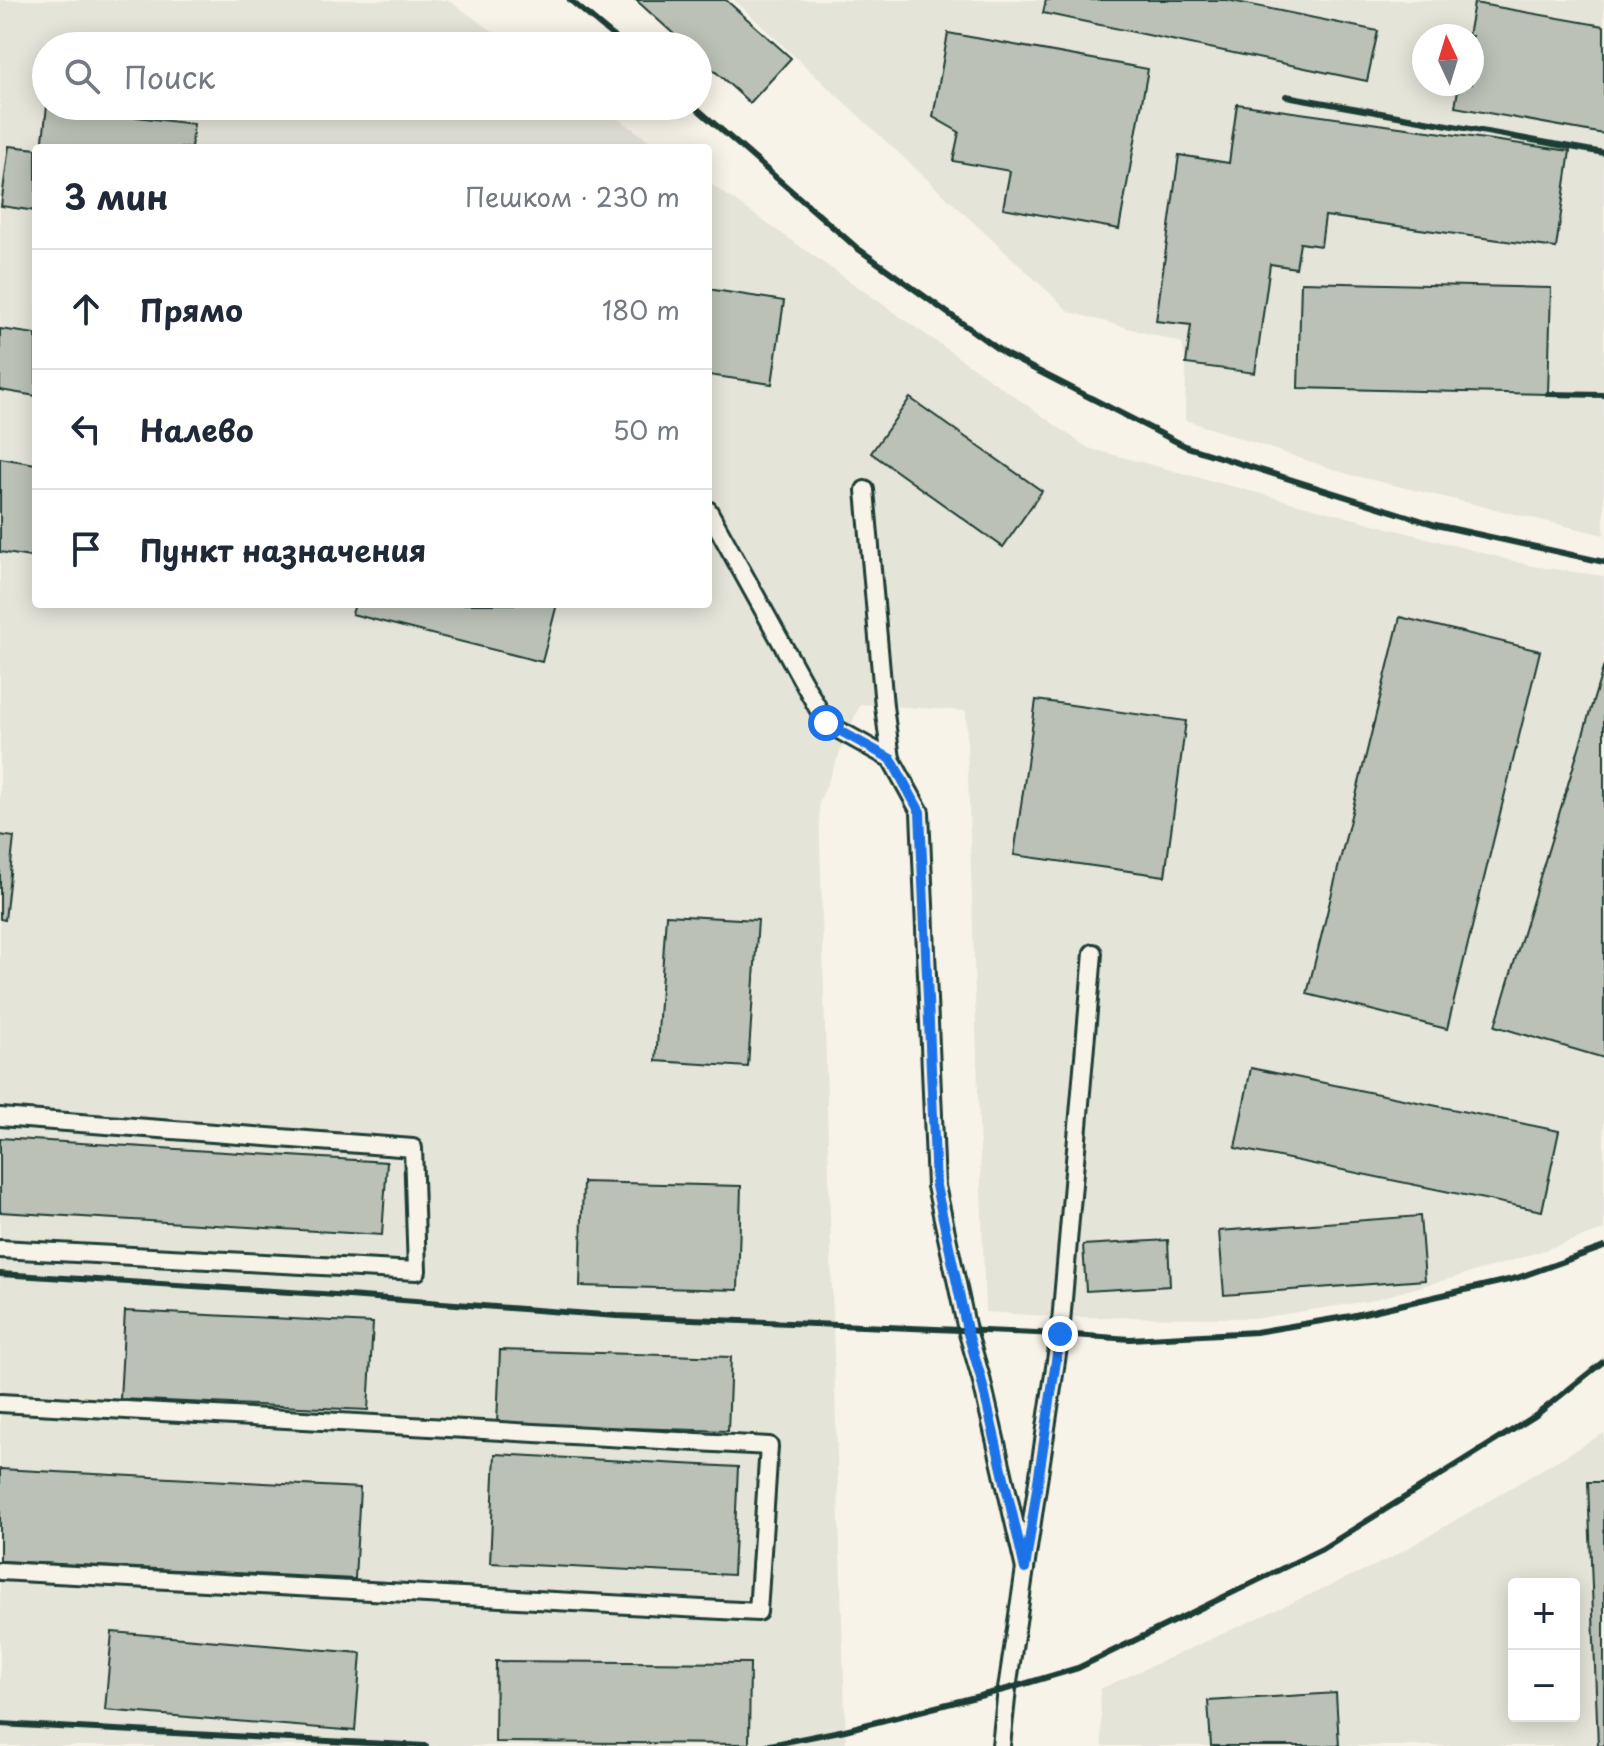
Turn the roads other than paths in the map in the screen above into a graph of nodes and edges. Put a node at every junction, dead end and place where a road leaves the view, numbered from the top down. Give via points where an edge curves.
1 (865, 490) dead end
2 (712, 517) edge
3 (891, 759) junction
4 (1093, 953) dead end
5 (0, 1117) edge
6 (0, 1249) edge
7 (0, 1403) edge
8 (1025, 1569) junction
9 (0, 1571) edge
10 (1001, 1746) edge

1 - 3 lane
2 - 3 lane via 826,723
3 - 8 lane via 920,812 936,1186
4 - 8 lane via 1060,1334
5 - 6 lane via 413,1148 417,1271
7 - 9 lane via 769,1446 758,1612
8 - 10 lane

